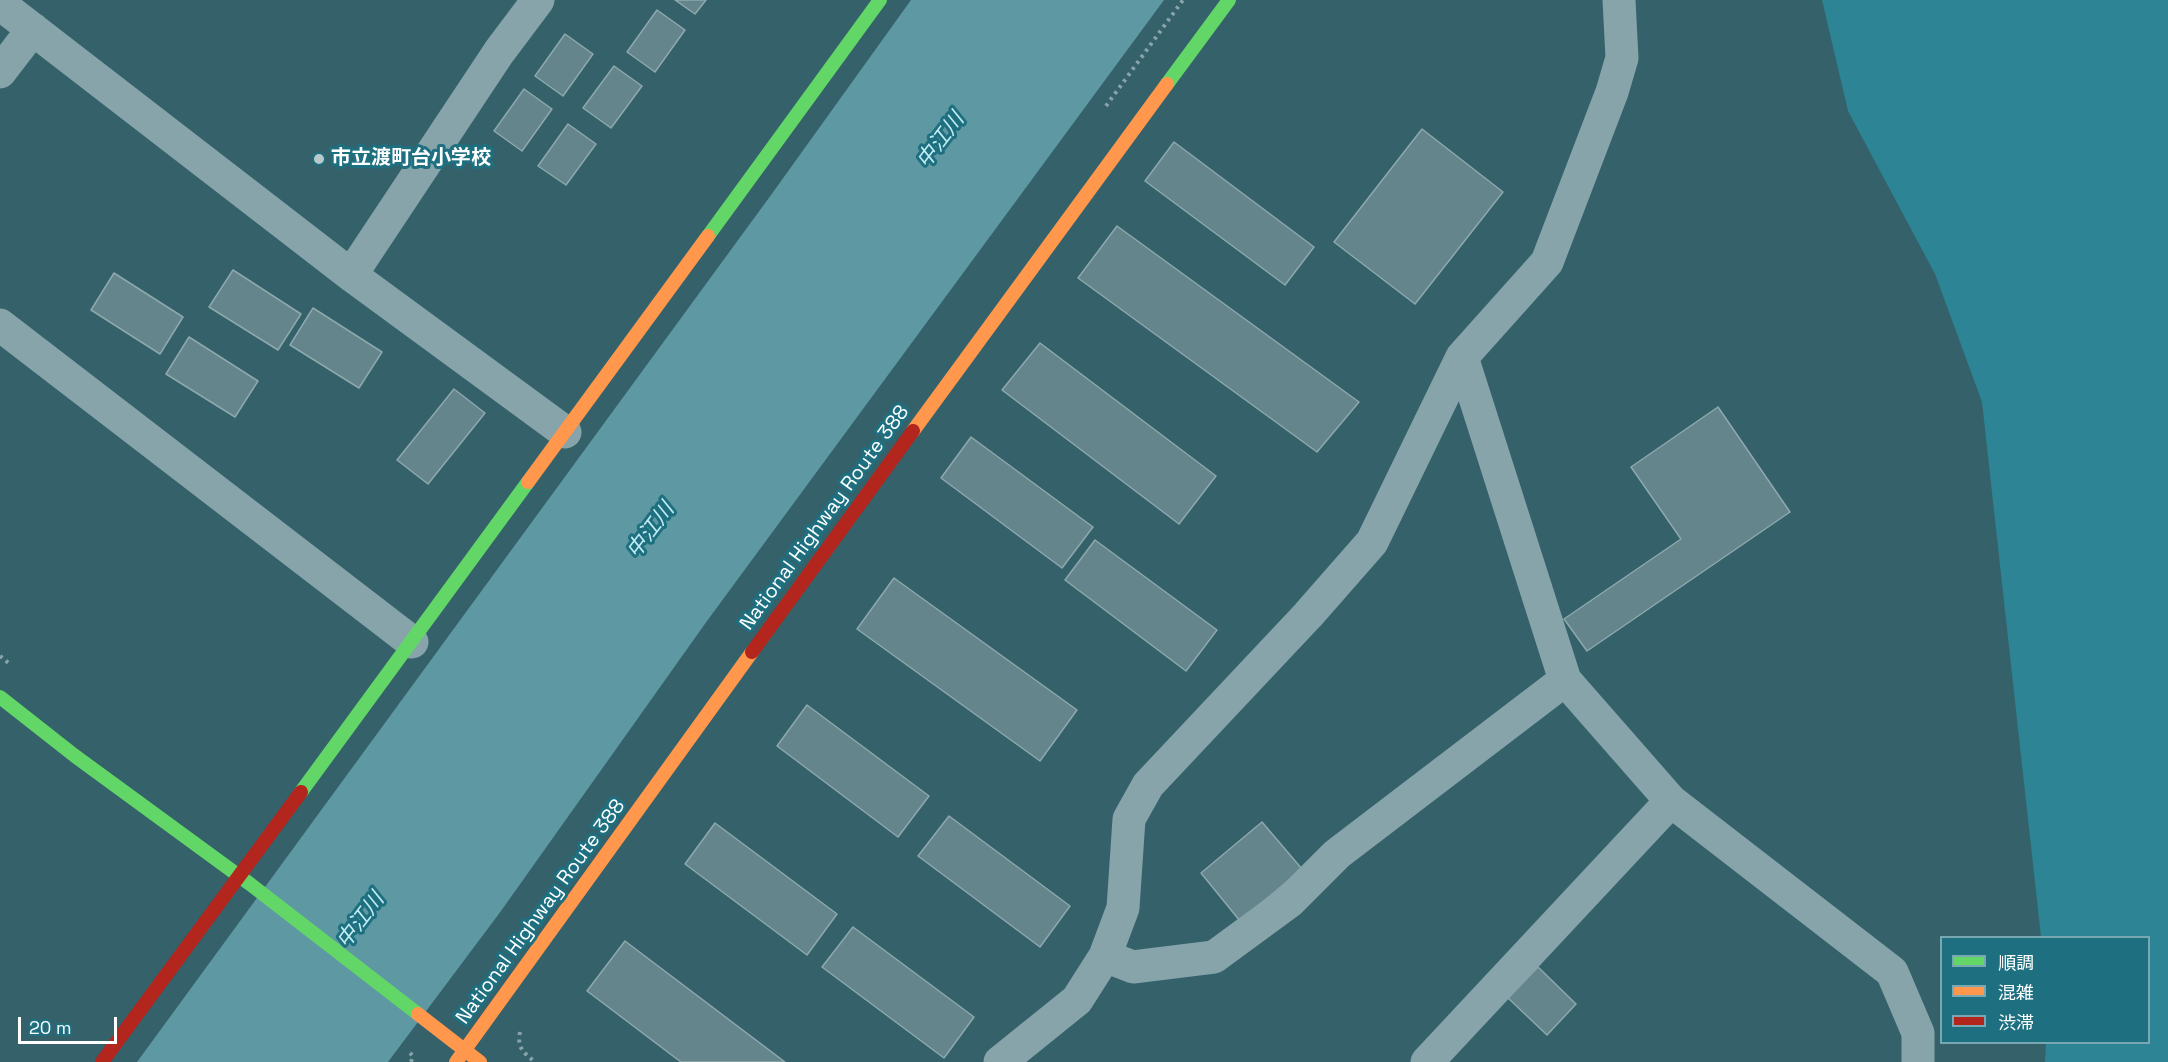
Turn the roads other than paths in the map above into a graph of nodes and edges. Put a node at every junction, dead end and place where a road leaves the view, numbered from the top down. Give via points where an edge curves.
1 (538, 0) edge
2 (880, 0) edge
3 (1229, 0) edge
4 (1619, 0) edge
5 (0, 4) edge
6 (33, 29) junction
7 (0, 72) edge
8 (351, 275) junction
9 (0, 325) edge
10 (1462, 357) junction
11 (565, 432) junction
12 (412, 642) junction
13 (1565, 680) junction
14 (0, 698) edge
15 (1671, 801) junction
16 (244, 880) junction
17 (1105, 956) junction
18 (461, 1056) edge
19 (102, 1062) edge
20 (480, 1062) edge
21 (1000, 1062) edge
22 (1427, 1062) edge
23 (1918, 1062) edge

1 - 8 street via 499,52
2 - 11 main road
3 - 18 main road, National Highway Route 388
4 - 10 street via 1622,58 1616,81 1547,262
5 - 6 street
6 - 7 street
6 - 8 street
8 - 11 street
9 - 12 street
10 - 13 street
10 - 17 street via 1372,542 1148,785 1129,819 1123,908
11 - 12 main road
12 - 16 main road
13 - 15 street
13 - 17 street via 1337,854 1288,902 1214,957 1133,967
14 - 16 main road
15 - 22 street
15 - 23 street via 1892,972 1918,1033
16 - 18 main road via 434,1028
16 - 19 main road
17 - 21 street via 1077,1000
18 - 20 main road

